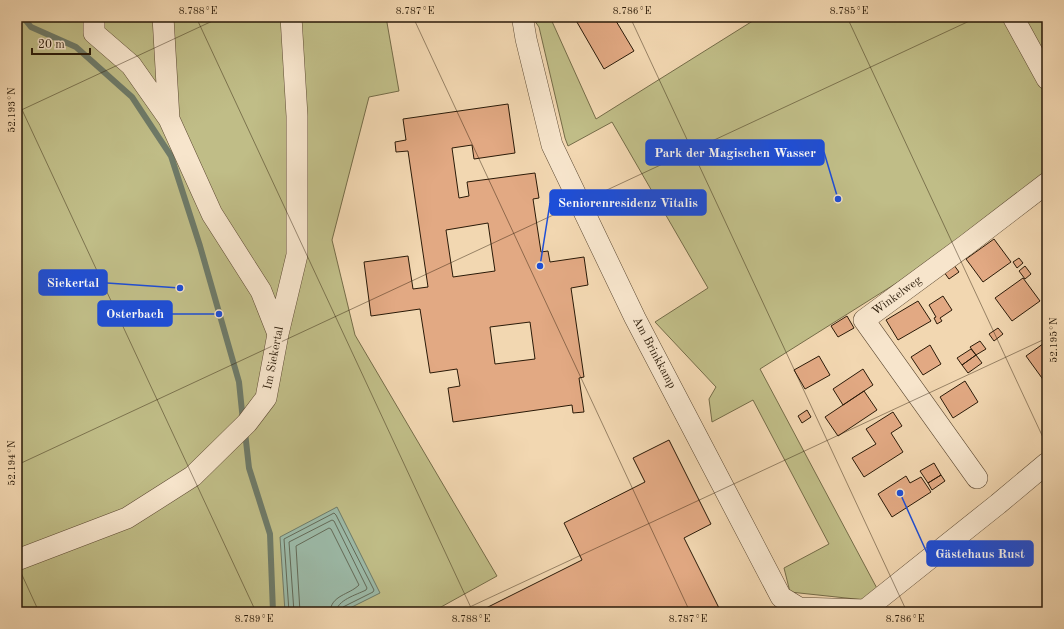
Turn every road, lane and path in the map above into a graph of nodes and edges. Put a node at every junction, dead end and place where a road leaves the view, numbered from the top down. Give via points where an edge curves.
1 (94, 17) edge
2 (163, 17) edge
3 (291, 17) edge
4 (524, 17) edge
5 (1013, 17) edge
6 (1047, 79) edge
7 (169, 119) junction
8 (1047, 183) edge
9 (278, 334) junction
10 (1047, 462) edge
11 (977, 478) dead end
12 (17, 560) edge
13 (866, 611) edge

1 - 7 street via 94,33 131,65
2 - 7 street
3 - 9 street, Im Siekertal via 297,116 297,255
4 - 13 street, Am Brinkkamp via 526,39 552,145 635,318 780,597 799,608
5 - 6 street
7 - 9 street via 212,214 261,291
8 - 11 street, Winkelweg via 864,320
9 - 12 street, Im Siekertal via 266,398 224,447 193,476 126,518
10 - 13 street, Am Brinkkamp

